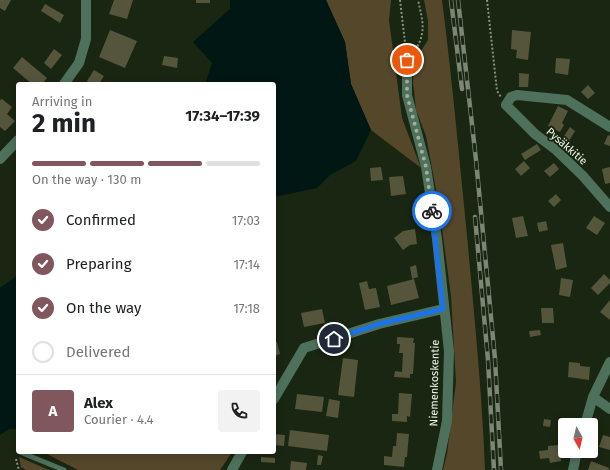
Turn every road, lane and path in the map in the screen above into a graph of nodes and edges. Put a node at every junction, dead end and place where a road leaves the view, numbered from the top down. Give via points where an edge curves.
1 (86, 0) edge
2 (400, 0) edge
3 (418, 0) edge
4 (487, 0) edge
5 (407, 60) junction
6 (65, 82) edge
7 (506, 104) junction
8 (610, 127) edge
9 (16, 142) edge
10 (0, 159) edge
11 (610, 207) edge
12 (443, 309) junction
13 (610, 362) edge
14 (276, 396) edge
15 (593, 396) junction
16 (610, 409) edge
17 (587, 418) edge
18 (18, 454) edge
19 (25, 454) edge
20 (241, 454) edge
21 (575, 458) edge
22 (19, 470) edge
23 (64, 470) edge
24 (232, 470) edge
25 (437, 470) edge
26 (572, 470) edge

1 - 6 street via 86,39 79,63
2 - 5 path
3 - 5 path via 424,27 419,44
4 - 7 path via 496,91
5 - 12 street, Niemenkoskentie via 407,95 426,167
7 - 8 street via 511,97 517,95 566,100
7 - 11 street, Pysäkkitie via 535,134 583,176
9 - 10 street
12 - 14 street via 379,324 304,348
12 - 25 street, Niemenkoskentie via 448,351 447,421
13 - 15 street
15 - 16 street
15 - 17 street
18 - 22 path
19 - 23 lane
20 - 24 street
21 - 26 street

